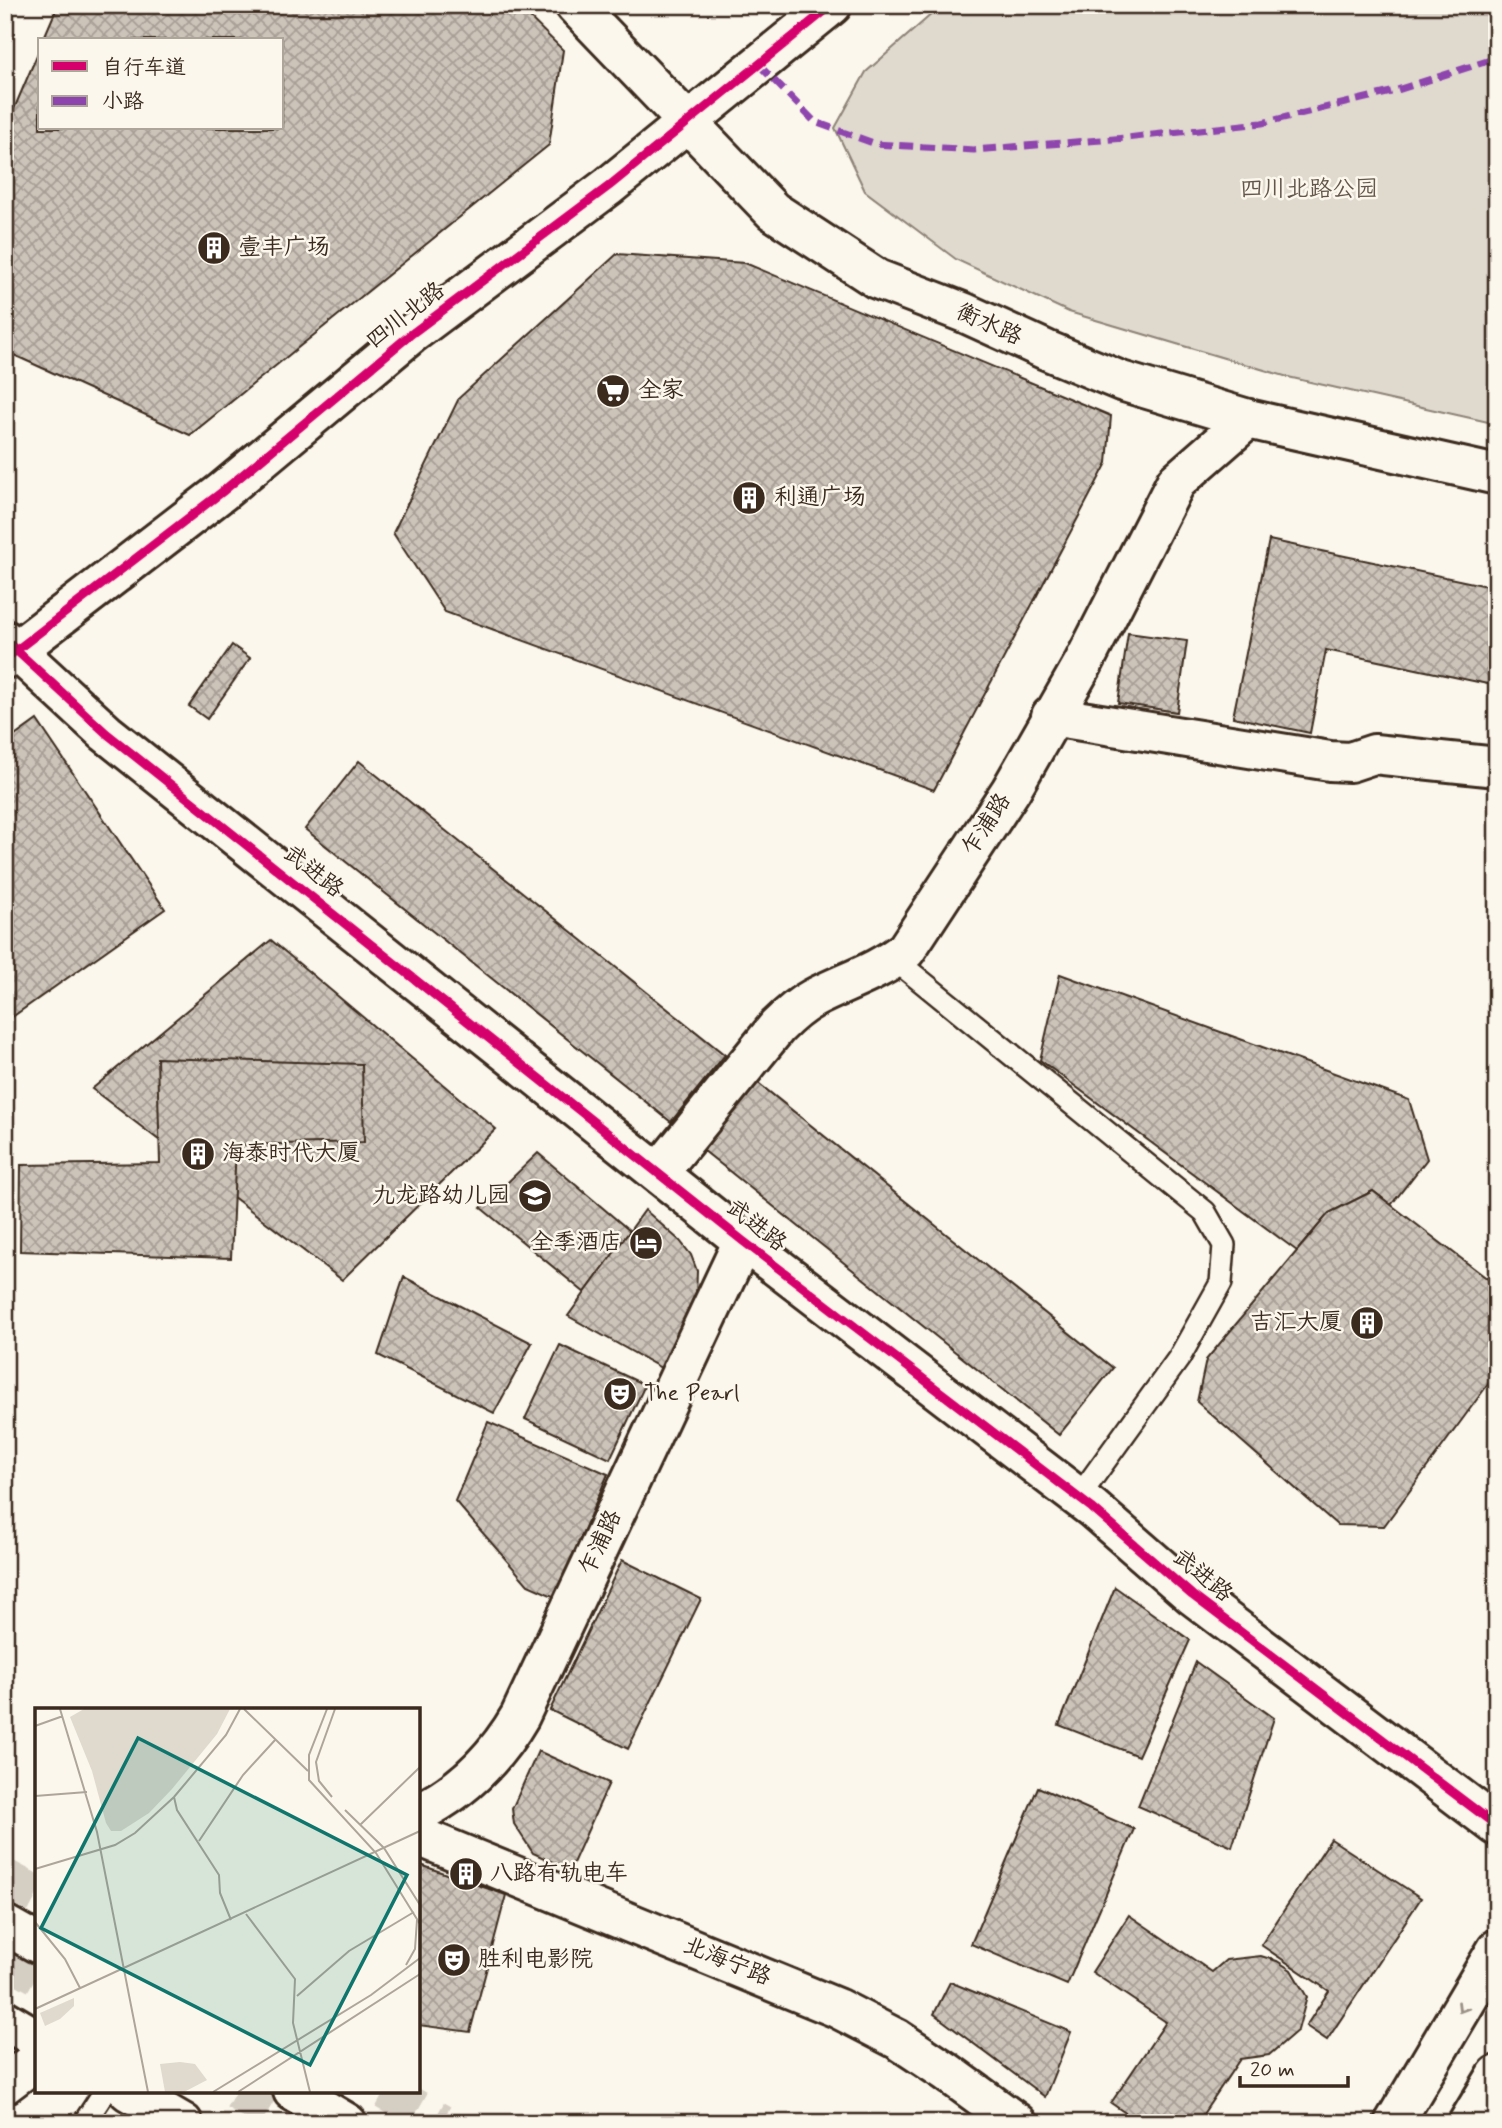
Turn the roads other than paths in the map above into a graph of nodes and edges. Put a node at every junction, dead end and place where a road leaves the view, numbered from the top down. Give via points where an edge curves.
1 (575, 5) edge
2 (832, 5) edge
3 (689, 122) junction
4 (1248, 419) junction
5 (1497, 475) edge
6 (9, 650) edge
7 (1051, 716) junction
8 (1497, 767) edge
9 (894, 959) junction
10 (659, 1172) junction
11 (743, 1241) junction
12 (1078, 1498) junction
13 (420, 1813) edge
14 (1497, 1826) edge
15 (420, 1837) edge
16 (5, 1925) edge
17 (35, 1942) edge
18 (1497, 1949) edge
19 (5, 2020) edge
20 (35, 2038) edge
21 (35, 2062) edge
22 (1497, 2075) edge
23 (5, 2084) edge
24 (104, 2093) edge
25 (131, 2093) edge
26 (296, 2093) edge
27 (84, 2123) edge
28 (183, 2123) edge
29 (347, 2123) edge
30 (1017, 2123) edge
31 (1394, 2123) edge
32 (1468, 2123) edge

1 - 3 street, 衡水路
2 - 3 street, 四川北路
3 - 4 street, 衡水路 via 773,211 877,279 1121,381
3 - 6 street, 四川北路 via 410,335 222,492
4 - 5 street, 衡水路
4 - 7 street, 乍浦路 via 1176,482 1083,664
6 - 10 street, 武进路 via 106,733
7 - 8 street via 1330,761 1350,762 1374,754
7 - 9 street, 乍浦路 via 1011,790 906,950
9 - 10 street, 乍浦路 via 812,999 786,1018
9 - 12 lane via 1205,1212 1224,1245 1221,1283 1179,1358
10 - 11 street, 武进路
11 - 12 street, 武进路
11 - 13 street, 乍浦路 via 520,1716 492,1759 454,1792
12 - 14 street, 武进路 via 1192,1595
15 - 30 street, 北海宁路 via 837,2008 907,2046
16 - 17 street
18 -> 31 street
19 - 20 street
21 - 23 street
22 - 32 street
24 - 27 lane
25 - 28 street
26 - 29 street

